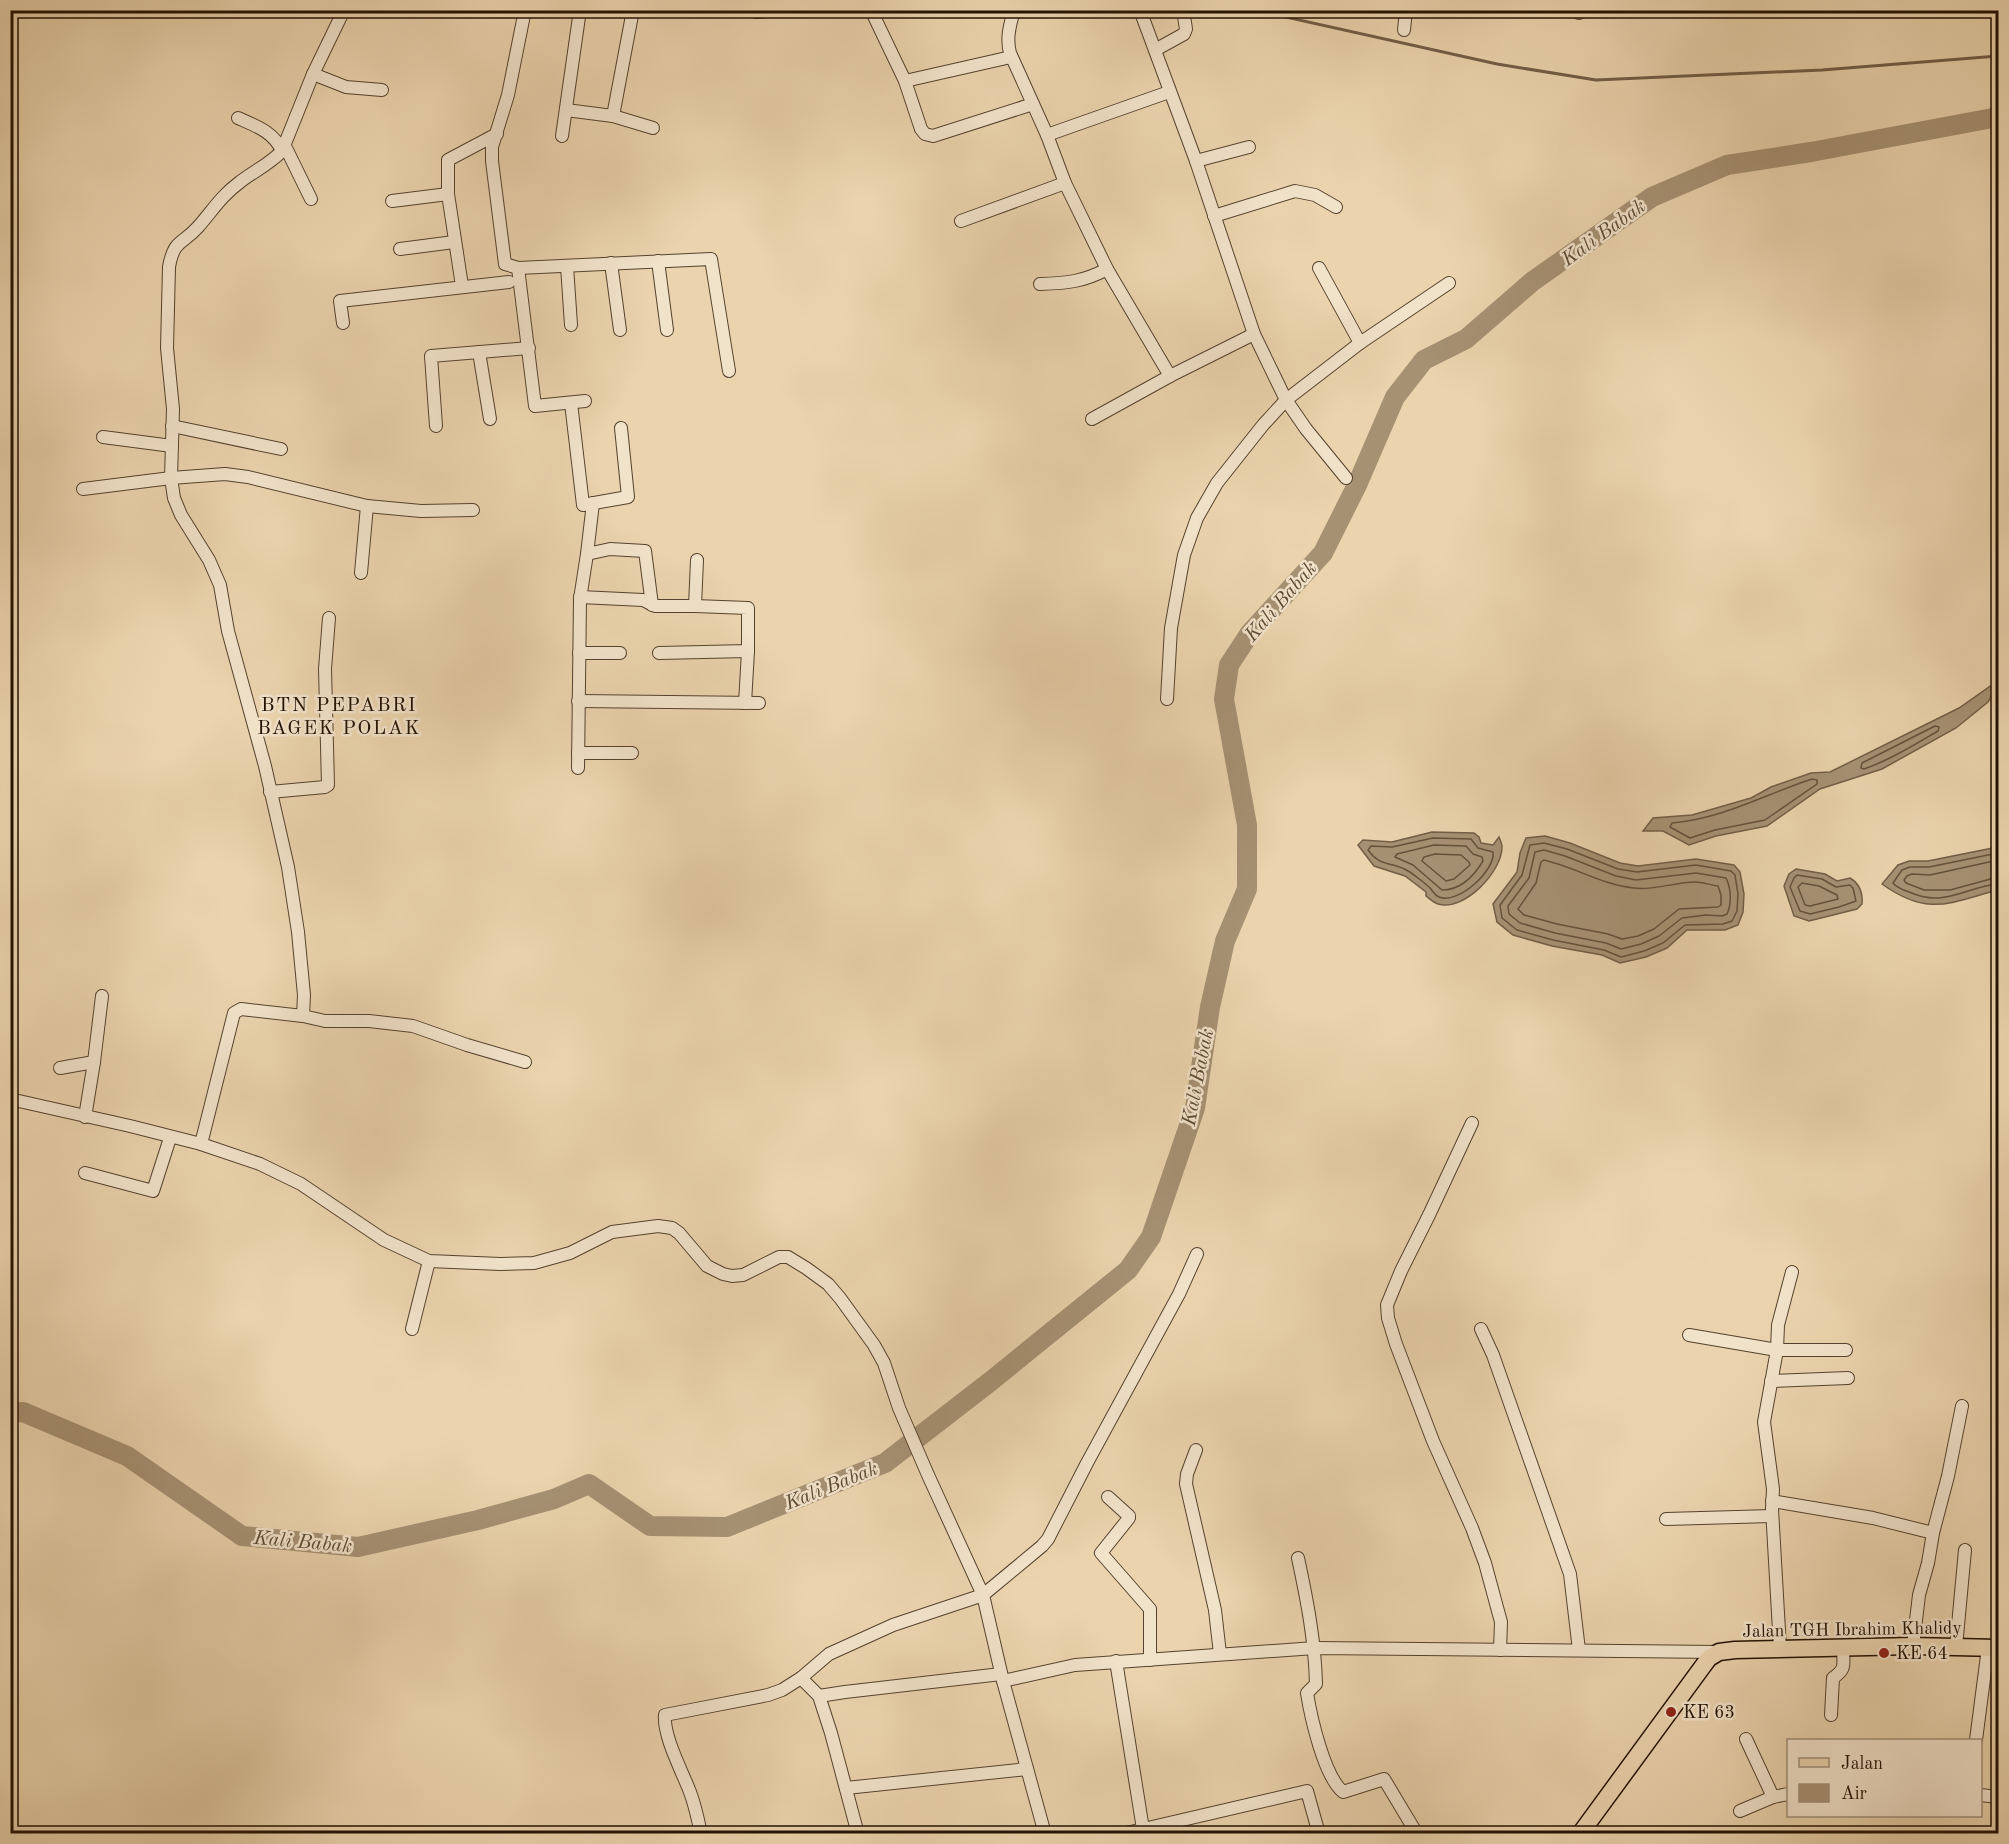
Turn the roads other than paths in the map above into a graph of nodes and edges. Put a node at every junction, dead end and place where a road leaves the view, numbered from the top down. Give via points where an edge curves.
1 (344, 10) edge
2 (525, 10) edge
3 (580, 10) edge
4 (633, 10) edge
5 (752, 10) edge
6 (777, 10) edge
7 (871, 10) edge
8 (1014, 10) edge
9 (1140, 10) edge
10 (1184, 10) edge
11 (1406, 10) edge
12 (1404, 30) dead end
13 (1155, 50) junction
14 (1011, 57) junction
15 (313, 74) junction
16 (905, 81) junction
17 (382, 90) dead end
18 (1169, 92) junction
19 (1033, 104) junction
20 (566, 110) junction
21 (614, 116) junction
22 (238, 118) dead end
23 (653, 128) dead end
24 (497, 134) junction
25 (1047, 135) junction
26 (562, 136) dead end
27 (1249, 147) dead end
28 (284, 149) junction
29 (1196, 161) junction
30 (1065, 183) junction
31 (448, 194) junction
32 (311, 199) dead end
33 (392, 201) dead end
34 (1336, 207) dead end
35 (1214, 216) junction
36 (961, 221) dead end
37 (454, 242) junction
38 (400, 249) dead end
39 (658, 261) junction
40 (611, 263) junction
41 (567, 266) junction
42 (518, 268) junction
43 (1319, 268) dead end
44 (1107, 269) junction
45 (509, 282) dead end
46 (1449, 283) dead end
47 (1040, 284) dead end
48 (462, 286) junction
49 (343, 323) dead end
50 (571, 325) dead end
51 (620, 330) dead end
52 (667, 330) dead end
53 (1254, 334) junction
54 (1360, 343) junction
55 (529, 348) junction
56 (479, 352) junction
57 (729, 371) dead end
58 (1170, 376) junction
59 (1286, 400) junction
60 (585, 401) dead end
61 (571, 403) junction
62 (1092, 419) dead end
63 (490, 420) dead end
64 (172, 426) junction
65 (436, 426) dead end
66 (621, 429) dead end
67 (103, 437) dead end
68 (172, 446) junction
69 (280, 449) dead end
70 (171, 478) junction
71 (1346, 478) dead end
72 (83, 489) dead end
73 (593, 504) junction
74 (367, 506) junction
75 (473, 510) dead end
76 (587, 554) junction
77 (697, 560) dead end
78 (362, 573) dead end
79 (580, 597) junction
80 (652, 605) junction
81 (695, 606) junction
82 (329, 618) dead end
83 (748, 651) junction
84 (579, 652) junction
85 (620, 653) dead end
86 (658, 653) dead end
87 (1167, 699) dead end
88 (578, 701) junction
89 (745, 703) junction
90 (759, 703) dead end
91 (578, 753) junction
92 (632, 753) dead end
93 (578, 768) dead end
94 (270, 792) junction
95 (102, 996) dead end
96 (303, 1016) junction
97 (94, 1062) junction
98 (525, 1062) dead end
99 (60, 1068) dead end
100 (10, 1099) edge
101 (85, 1117) junction
102 (1472, 1123) dead end
103 (170, 1137) junction
104 (201, 1144) junction
105 (84, 1173) dead end
106 (1197, 1254) dead end
107 (429, 1261) junction
108 (1792, 1272) dead end
109 (412, 1329) dead end
110 (1481, 1329) dead end
111 (1689, 1335) dead end
112 (1777, 1350) junction
113 (1846, 1350) dead end
114 (1848, 1378) dead end
115 (1771, 1381) junction
116 (1962, 1406) dead end
117 (1196, 1450) dead end
118 (1108, 1497) dead end
119 (1772, 1501) junction
120 (1772, 1516) junction
121 (1666, 1519) dead end
122 (1934, 1533) junction
123 (1965, 1550) dead end
124 (1298, 1558) dead end
125 (983, 1595) junction
126 (1913, 1646) junction
127 (1780, 1647) junction
128 (1956, 1647) junction
129 (1315, 1648) junction
130 (1843, 1648) junction
131 (1993, 1648) edge
132 (1500, 1650) junction
133 (1579, 1650) junction
134 (1719, 1652) junction
135 (1220, 1654) junction
136 (1150, 1660) junction
137 (1116, 1662) junction
138 (1002, 1677) junction
139 (801, 1678) junction
140 (819, 1696) junction
141 (1831, 1715) dead end
142 (1746, 1739) dead end
143 (1976, 1739) edge
144 (1028, 1769) junction
145 (846, 1788) junction
146 (1787, 1794) edge
147 (1982, 1795) edge
148 (1773, 1797) junction
149 (1998, 1797) edge
150 (1740, 1811) dead end
151 (1143, 1829) junction
152 (700, 1833) edge
153 (858, 1833) edge
154 (1045, 1833) edge
155 (1122, 1833) edge
156 (1319, 1833) edge
157 (1417, 1833) edge
158 (1580, 1833) edge

1 - 15 street
2 - 24 street
3 - 20 street
4 - 21 street
5 - 6 street
7 - 16 street
8 - 14 street via 1008,38
9 - 13 street
10 - 13 street via 1184,34
11 - 12 street
13 - 18 street
14 - 16 street
14 - 19 street
15 - 17 street via 346,87
15 - 28 street
16 - 19 street via 921,129 929,135
18 - 25 street
18 - 29 street
19 - 25 street
20 - 21 street
20 - 26 street
21 - 23 street
22 - 28 street via 263,129
24 - 31 street via 448,160
24 - 42 street via 492,161 505,264
25 - 30 street
27 - 29 street
28 - 32 street
28 - 64 street via 220,198 173,251 167,325
29 - 35 street
30 - 36 street
30 - 44 street
31 - 33 street
31 - 37 street
34 - 35 street via 1315,195 1295,191
35 - 53 street
37 - 38 street
37 - 48 street
39 - 40 street
39 - 52 street
39 - 57 street via 711,258
40 - 41 street
40 - 51 street
41 - 42 street
41 - 50 street
42 - 55 street
43 - 54 street
44 - 47 street via 1080,281
44 - 58 street
45 - 48 street
46 - 54 street
48 - 49 street via 340,301
53 - 58 street
53 - 59 street
54 - 59 street
55 - 56 street
55 - 61 street via 535,406
56 - 63 street
56 - 65 street via 431,356
58 - 62 street
59 - 71 street
59 - 87 street via 1216,483 1188,540 1171,628
60 - 61 street
61 - 73 street via 583,505
64 - 68 street
64 - 69 street
66 - 73 street via 628,497
67 - 68 street
68 - 70 street
70 - 72 street
70 - 74 street via 237,475
70 - 94 street via 177,508 216,573
73 - 76 street
74 - 75 street
74 - 78 street
76 - 79 street
76 - 80 street via 610,549 645,551
77 - 81 street
79 - 80 street via 643,600
79 - 84 street
80 - 81 street
81 - 83 street via 748,608
82 - 94 street via 328,785
83 - 86 street
83 - 89 street
84 - 85 street
84 - 88 street
88 - 89 street
88 - 91 street
89 - 90 street
91 - 92 street
91 - 93 street
94 - 96 street via 298,932
95 - 97 street
96 - 98 street via 413,1026
96 - 104 street via 241,1009 234,1013
97 - 99 street
97 - 101 street
100 - 101 street
101 - 103 street
102 - 132 street via 1387,1305 1408,1376 1485,1563 1501,1622
103 - 104 street
103 - 105 street via 153,1191
104 - 107 street via 279,1172 384,1240
106 - 125 street via 1048,1539
107 - 109 street
107 - 125 street via 534,1263 570,1254 612,1232 658,1226 679,1233 707,1266 723,1274 743,1275 774,1258 788,1257 828,1284 874,1345
108 - 112 street via 1778,1325
110 - 133 street via 1570,1574
111 - 112 street
112 - 113 street
112 - 115 street
114 - 115 street
115 - 119 street via 1764,1422
116 - 122 street
117 - 135 street via 1186,1484 1215,1610
118 - 136 street via 1129,1518 1101,1553 1150,1609
119 - 120 street
119 - 122 street
120 - 121 street
120 - 127 street
122 - 126 street via 1919,1595
123 - 128 street
124 - 129 street
125 - 138 street
125 - 139 street via 893,1625 830,1654
126 - 128 main road, Jalan TGH Ibrahim Khalidy
126 - 130 main road, Jalan TGH Ibrahim Khalidy
127 - 130 main road, Jalan TGH Ibrahim Khalidy
127 - 134 main road, Jalan TGH Ibrahim Khalidy
128 - 131 main road, Jalan TGH Ibrahim Khalidy
129 - 132 street
129 - 135 street
129 - 157 street via 1316,1684 1307,1694 1314,1732 1339,1789 1343,1792 1384,1779
130 - 141 street via 1843,1669 1833,1678
131 - 143 street
132 - 133 street
133 - 134 street
134 - 158 main road, Jalan TGH Ibrahim Khalidy via 1709,1658
135 - 136 street
136 - 137 street
137 - 138 street
137 - 151 street
138 - 140 street
138 - 144 street
139 - 140 street
139 - 152 street via 768,1695 665,1715
140 - 145 street
142 - 148 street
144 - 145 street
144 - 154 street
145 - 153 street
146 - 148 street
147 - 149 street
148 - 150 street
151 - 155 street
151 - 156 street via 1307,1791

